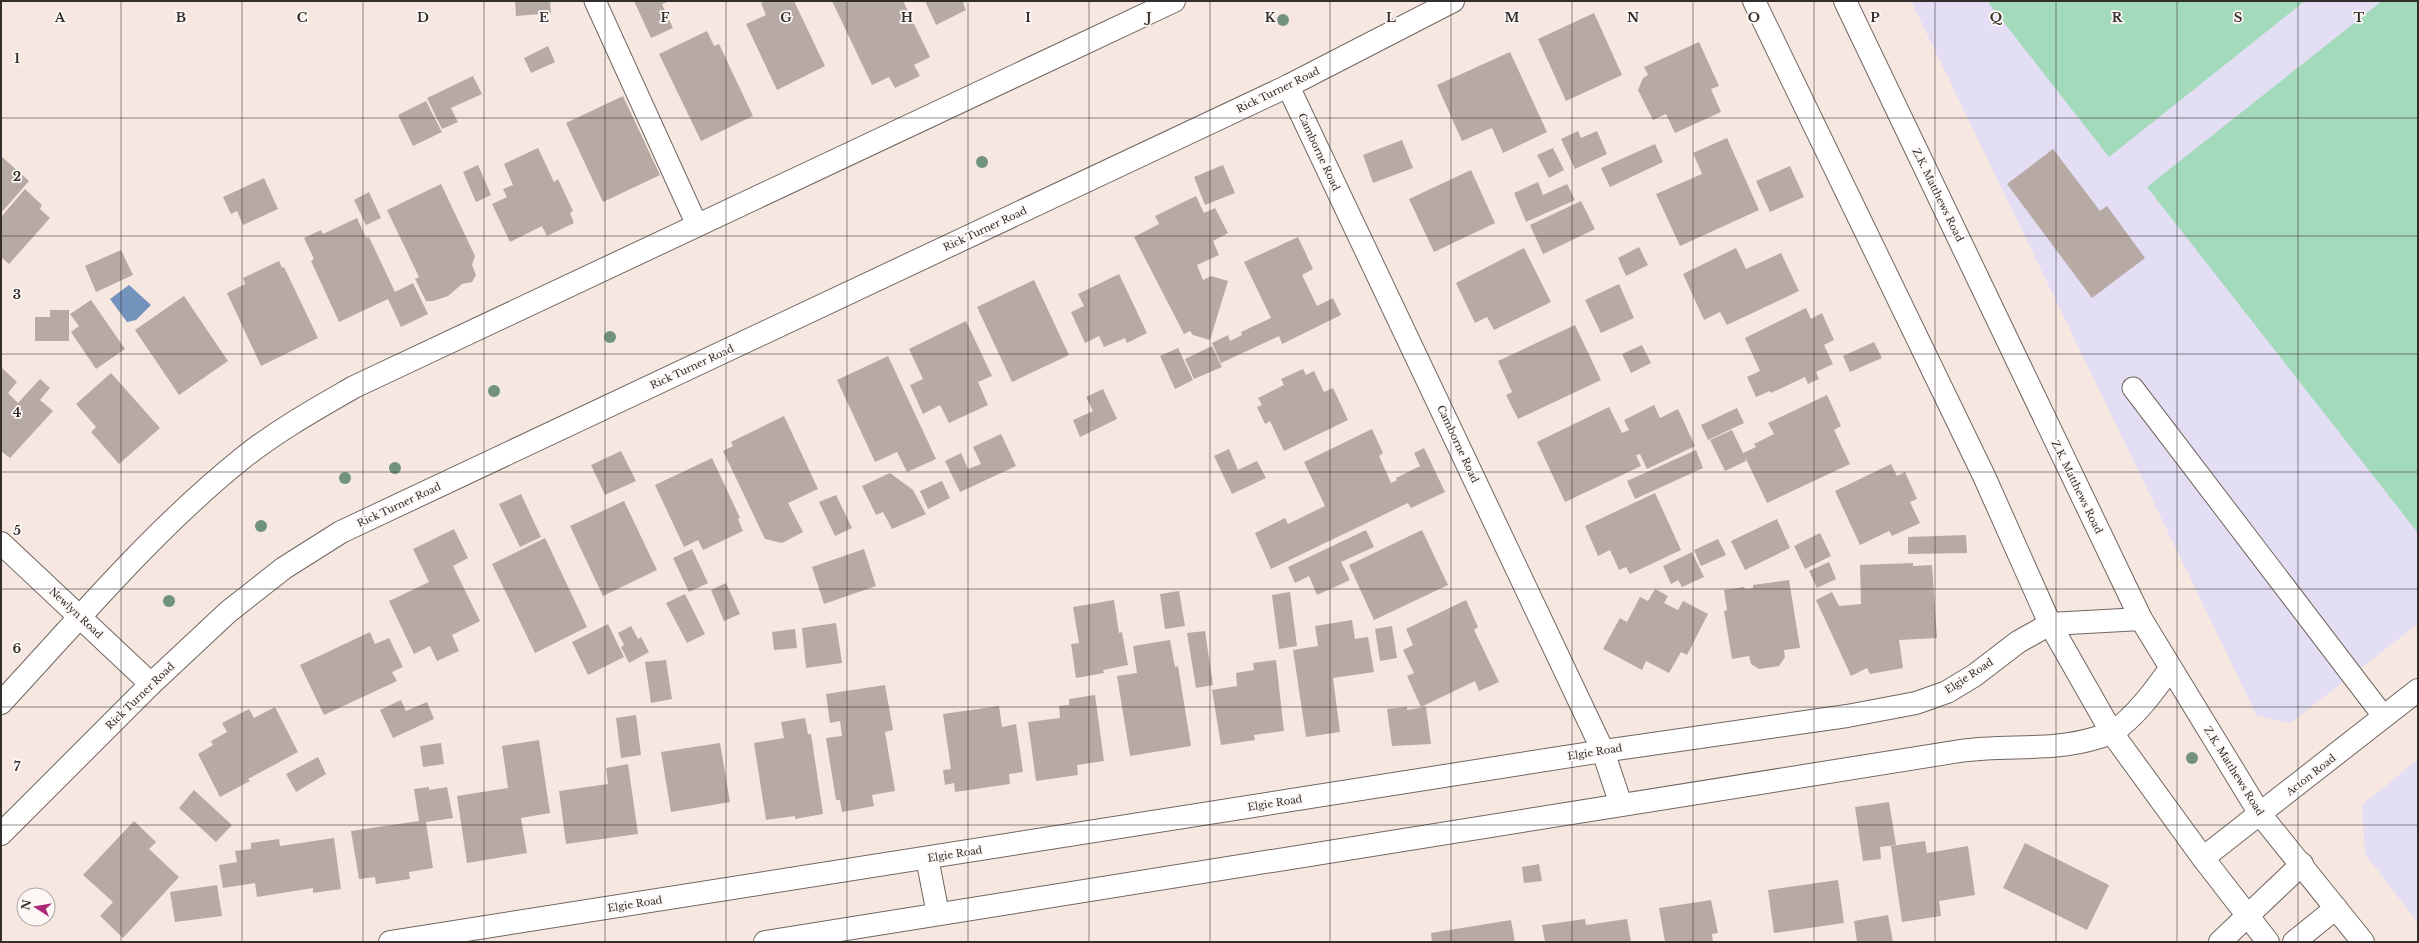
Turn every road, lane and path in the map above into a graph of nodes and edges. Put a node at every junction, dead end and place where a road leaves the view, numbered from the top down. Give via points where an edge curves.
1 (596, 1) edge
2 (1174, 1) edge
3 (1453, 1) edge
4 (1754, 1) edge
5 (1845, 1) edge
6 (1288, 86) junction
7 (697, 226) junction
8 (2133, 388) dead end
9 (1, 543) edge
10 (81, 617) junction
11 (2141, 619) junction
12 (2050, 624) junction
13 (2170, 669) junction
14 (151, 684) junction
15 (2418, 690) edge
16 (1, 703) edge
17 (2384, 717) junction
18 (2112, 733) junction
19 (1603, 751) junction
20 (1622, 805) junction
21 (2260, 814) junction
22 (1, 834) edge
23 (927, 858) junction
24 (2203, 858) junction
25 (2302, 864) junction
26 (2336, 908) junction
27 (938, 914) junction
28 (2248, 915) junction
29 (390, 942) edge
30 (765, 942) edge
31 (2220, 942) edge
32 (2268, 942) edge
33 (2294, 942) edge
34 (2363, 942) edge

1 - 7 lane
2 - 7 street
3 - 6 street, Rick Turner Road
4 - 12 street via 1980,469
5 - 11 street, Z.K. Matthews Road
6 - 14 street, Rick Turner Road via 341,532 284,568 228,612
6 - 19 street, Camborne Road
7 - 10 street via 354,387 300,418 245,457 169,523
8 - 17 lane
9 - 10 street, Newlyn Road
10 - 14 street, Newlyn Road
10 - 16 street
11 - 12 street, Elgie Road
11 - 13 street, Z.K. Matthews Road
12 - 18 street
12 - 19 street, Elgie Road via 2018,642 1975,675 1947,692 1916,703 1847,716
13 - 18 street via 2152,694
13 - 21 street, Z.K. Matthews Road
14 - 22 street, Rick Turner Road
15 - 17 street, Acton Road
17 - 21 street, Acton Road
18 - 20 street via 2059,747 1988,747
18 - 24 street
19 - 20 street, Camborne Road
19 - 23 street, Elgie Road
20 - 27 street
21 - 24 street, Acton Road
21 - 25 street, Z.K. Matthews Road
23 - 27 street
23 - 29 street, Elgie Road
24 - 28 street
25 - 26 street, Z.K. Matthews Road
25 - 28 street
26 - 33 street
26 - 34 street, Z.K. Matthews Road
27 - 30 street
28 - 31 street
28 - 32 street

